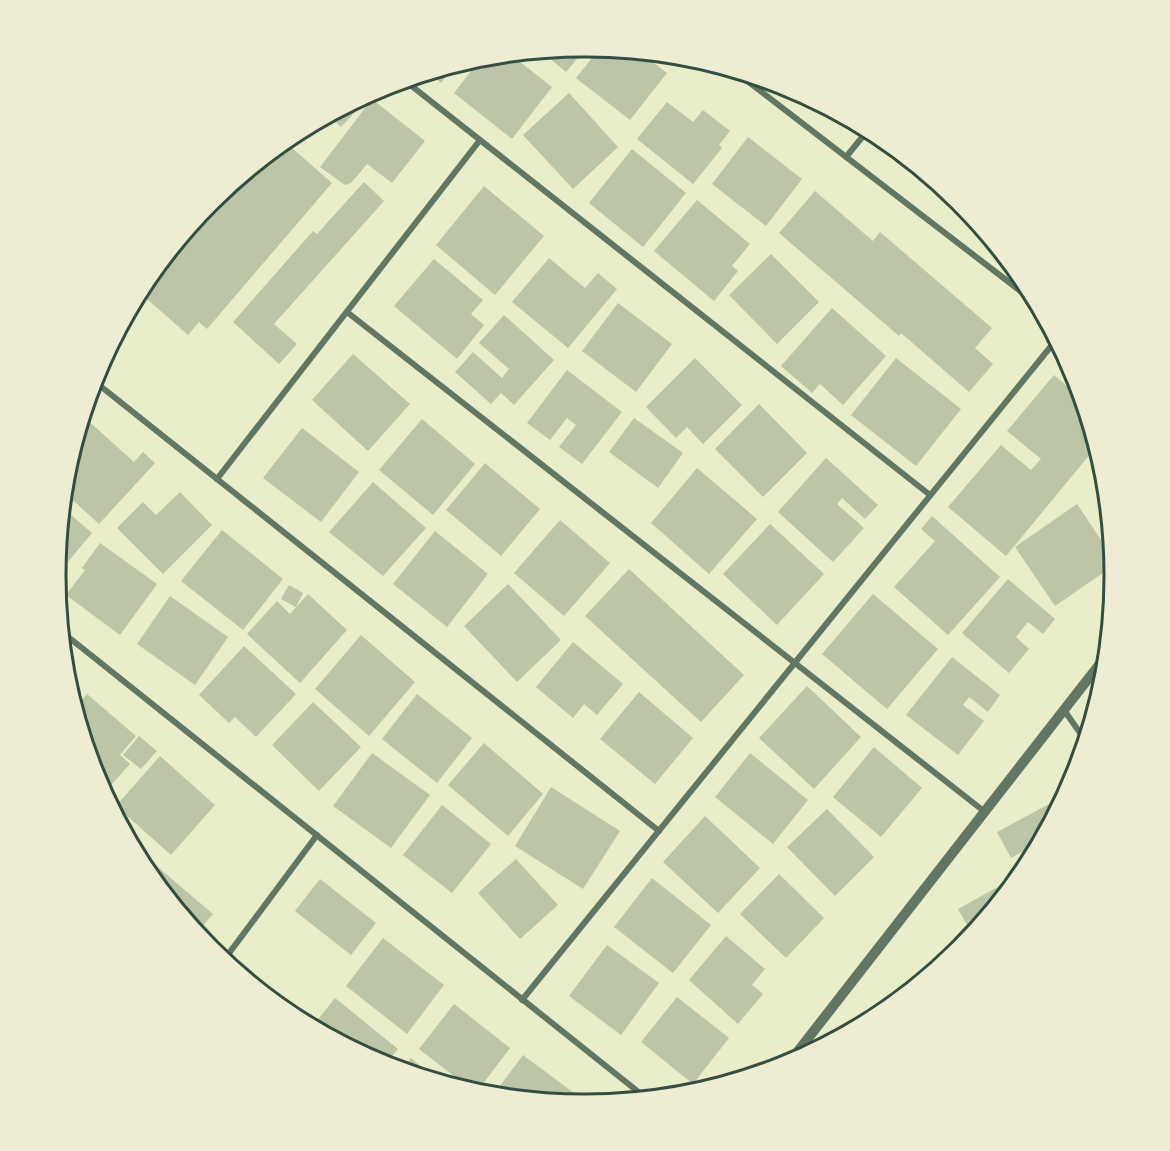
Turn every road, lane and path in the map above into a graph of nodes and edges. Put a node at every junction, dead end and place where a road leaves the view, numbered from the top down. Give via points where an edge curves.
1 (754, 86) edge
2 (413, 87) edge
3 (862, 137) edge
4 (480, 140) junction
5 (846, 157) junction
6 (1017, 288) edge
7 (347, 312) junction
8 (1050, 347) edge
9 (102, 387) edge
10 (217, 479) junction
11 (930, 495) junction
12 (71, 639) edge
13 (794, 663) junction
14 (1095, 670) edge
15 (1064, 710) junction
16 (1079, 732) edge
17 (984, 812) junction
18 (659, 831) junction
19 (317, 835) junction
20 (230, 953) edge
21 (522, 1000) junction
22 (801, 1047) edge
23 (638, 1091) edge

1 - 5 street
2 - 4 street
3 - 5 street
4 - 7 street
4 - 11 street
5 - 6 street
7 - 10 street
7 - 13 street
8 - 11 street
9 - 10 street
10 - 18 street
11 - 13 street
12 - 19 street
13 - 17 street
13 - 18 street
14 - 15 street
15 - 16 street
15 - 17 street
17 - 22 street
18 - 21 street
19 - 20 street
19 - 21 street
21 - 23 street

